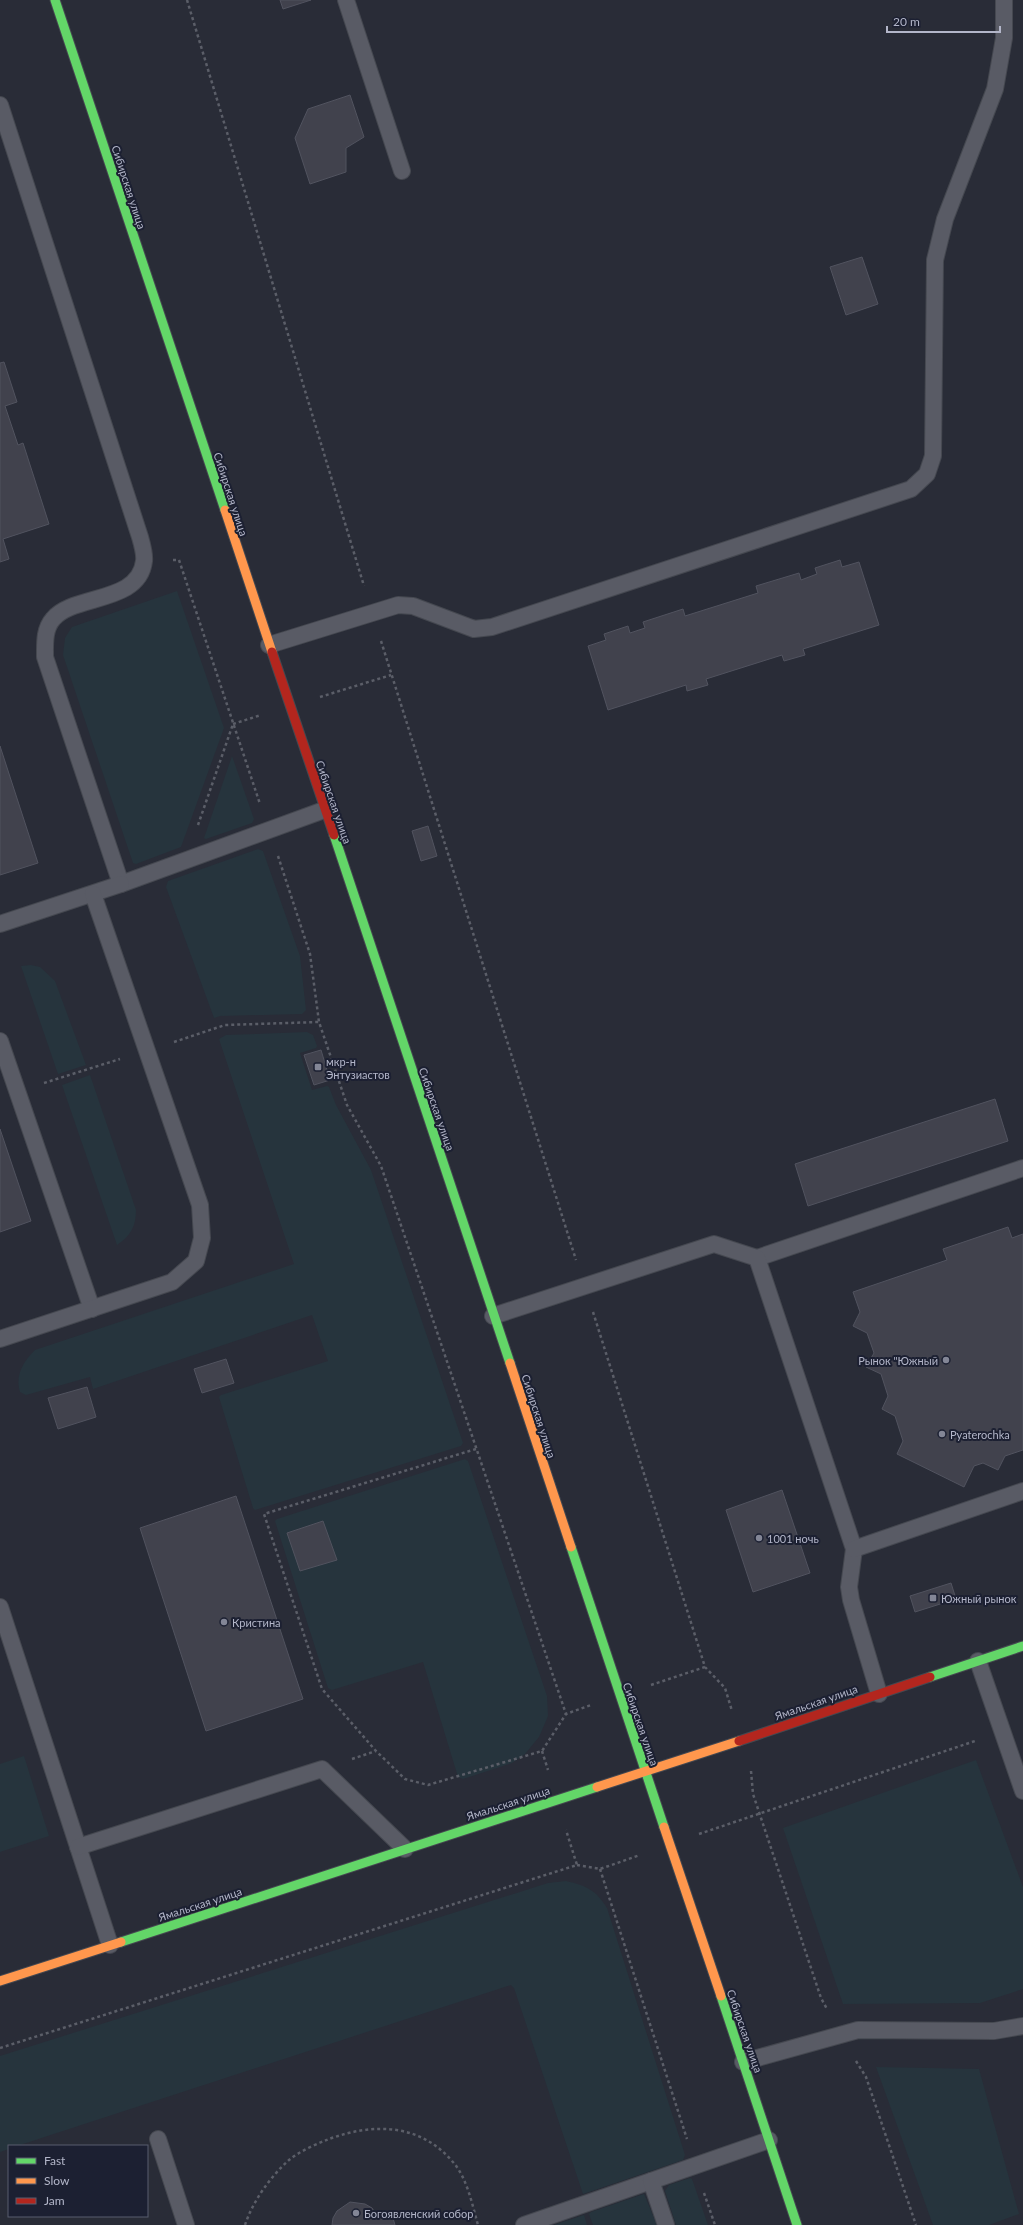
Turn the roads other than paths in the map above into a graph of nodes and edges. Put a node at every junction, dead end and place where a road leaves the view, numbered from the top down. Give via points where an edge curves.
1 (55, 0) edge
2 (346, 0) edge
3 (1004, 0) edge
4 (0, 105) edge
5 (402, 171) dead end
6 (269, 646) junction
7 (324, 810) junction
8 (122, 884) junction
9 (93, 894) junction
10 (0, 924) edge
11 (0, 1041) edge
12 (1023, 1168) edge
13 (757, 1258) junction
14 (92, 1309) junction
15 (493, 1316) junction
16 (0, 1339) edge
17 (1023, 1491) edge
18 (854, 1549) junction
19 (0, 1607) edge
20 (1023, 1646) edge
21 (978, 1661) junction
22 (879, 1694) junction
23 (645, 1771) junction
24 (1023, 1791) edge
25 (78, 1847) junction
26 (405, 1849) junction
27 (110, 1945) junction
28 (0, 1981) edge
29 (1023, 2026) edge
30 (743, 2062) junction
31 (158, 2139) dead end
32 (769, 2140) junction
33 (652, 2181) junction
34 (186, 2225) edge
35 (524, 2225) edge
36 (666, 2225) edge
37 (797, 2225) edge

1 - 6 main road, Сибирская улица
2 - 5 lane
3 - 6 lane via 1004,38 995,89 945,219 935,260 933,456 927,474 911,489 492,627 474,629 413,606 398,605
4 - 8 lane via 140,537 144,561 135,581 122,590 65,610 53,619 45,635 45,657
6 - 7 main road, Сибирская улица
7 - 8 lane
7 - 15 main road, Сибирская улица
8 - 9 lane
9 - 10 lane
9 - 14 lane via 200,1205 202,1238 196,1261 172,1282
11 - 14 lane
12 - 13 lane
13 - 15 lane via 714,1244
13 - 18 lane
14 - 16 lane
15 - 23 main road, Сибирская улица
17 - 18 lane
18 - 22 lane via 849,1587 851,1600
19 - 25 lane
20 - 21 main road, Ямальская улица
21 - 22 main road, Ямальская улица
21 - 24 lane
22 - 23 main road, Ямальская улица
23 - 26 main road, Ямальская улица
23 - 30 main road, Сибирская улица
25 - 26 lane via 322,1769
25 - 27 lane
26 - 27 main road, Ямальская улица
27 - 28 main road, Ямальская улица
29 - 30 lane via 994,2031 858,2030
30 - 32 main road, Сибирская улица
31 - 34 lane
32 - 33 lane
32 - 37 main road, Сибирская улица
33 - 35 lane
33 - 36 lane

